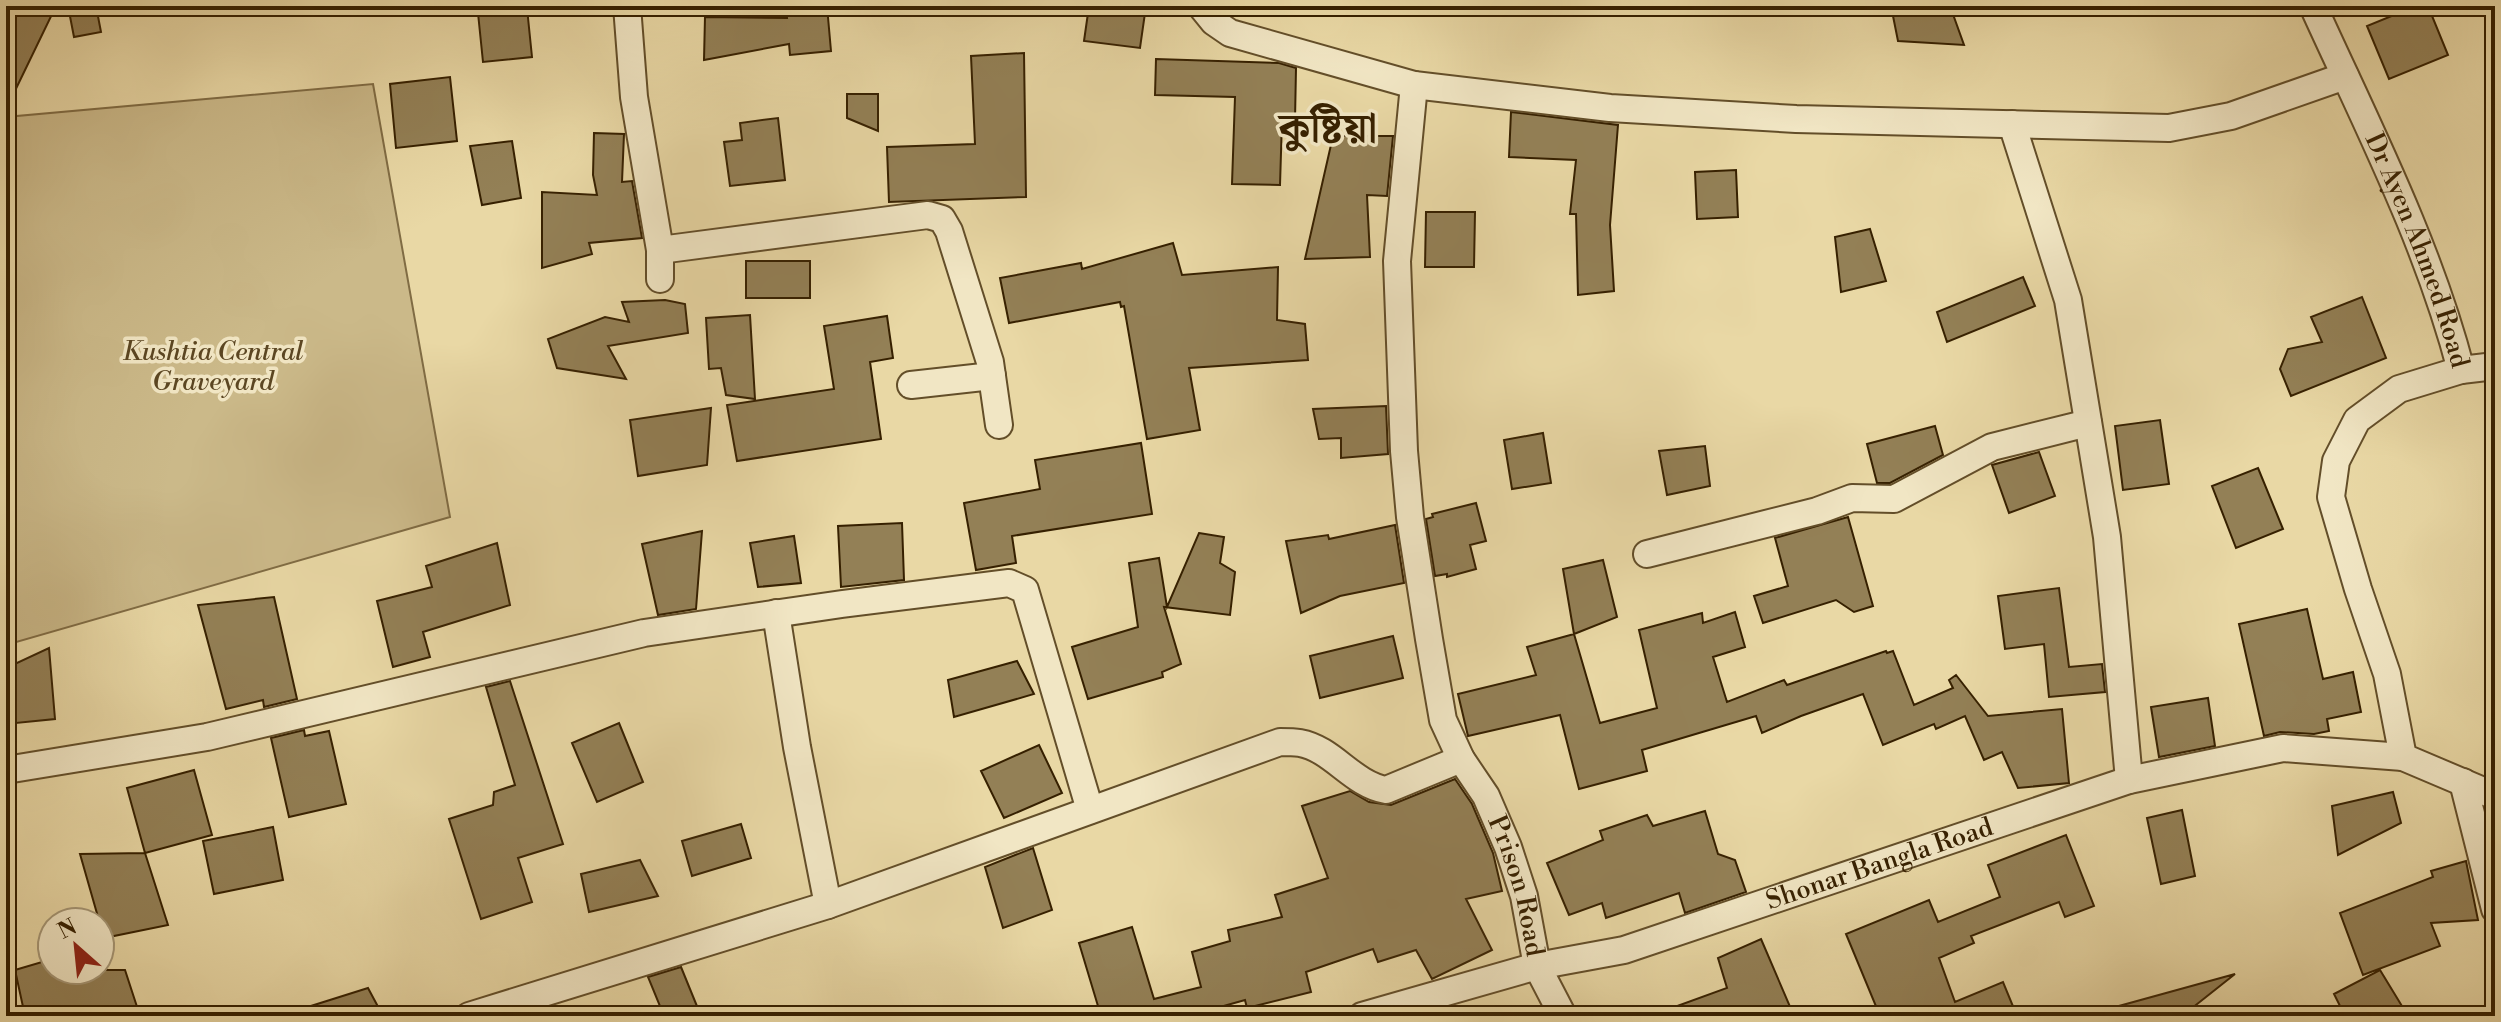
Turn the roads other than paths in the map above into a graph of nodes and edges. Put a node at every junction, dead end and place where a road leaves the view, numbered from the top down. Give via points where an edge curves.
1 (627, 6) edge
2 (1201, 6) edge
3 (2313, 6) edge
4 (2345, 76) junction
5 (1414, 85) junction
6 (2012, 124) junction
7 (660, 250) junction
8 (660, 279) dead end
9 (2495, 366) edge
10 (2461, 370) junction
11 (992, 376) junction
12 (911, 385) dead end
13 (2088, 423) junction
14 (999, 425) dead end
15 (1647, 554) dead end
16 (776, 613) junction
17 (2403, 757) junction
18 (1461, 759) junction
19 (6, 770) edge
20 (2129, 780) junction
21 (2463, 782) junction
22 (2495, 796) edge
23 (1090, 810) junction
24 (828, 905) junction
25 (2495, 909) edge
26 (1537, 966) junction
27 (469, 1016) edge
28 (1362, 1016) edge
29 (1563, 1016) edge

1 - 7 street via 634,97
2 - 5 street via 1230,33
3 - 4 street, Dr Ayen Ahmed Road
4 - 6 street via 2231,116 2169,128
4 - 10 street, Dr Ayen Ahmed Road via 2414,228
5 - 6 street via 1610,108
5 - 18 street, Prison Road via 1397,261 1404,451 1443,720
6 - 13 street via 2068,300
7 - 8 street
7 - 11 street via 928,215 942,219
9 - 10 street
10 - 17 street, Dr Ayen Ahmed Road via 2399,389 2357,420 2336,461 2331,497 2387,674
11 - 12 street
11 - 14 street
13 - 15 street via 1992,447 1894,499 1852,498
13 - 20 street via 2107,537
16 - 19 street via 644,633 207,737
16 - 23 street via 1009,583 1025,590
16 - 24 street
17 - 20 street, Shonar Bangla Road via 2283,748
17 - 21 street
18 - 23 street via 1386,790 1373,788 1303,743 1280,742
18 - 26 street, Prison Road via 1486,796 1508,847
20 - 26 street, Shonar Bangla Road via 1624,950
21 - 22 street
21 - 25 street
23 - 24 street
24 - 27 street
26 - 28 street, Shonar Bangla Road
26 - 29 street, Prison Road

